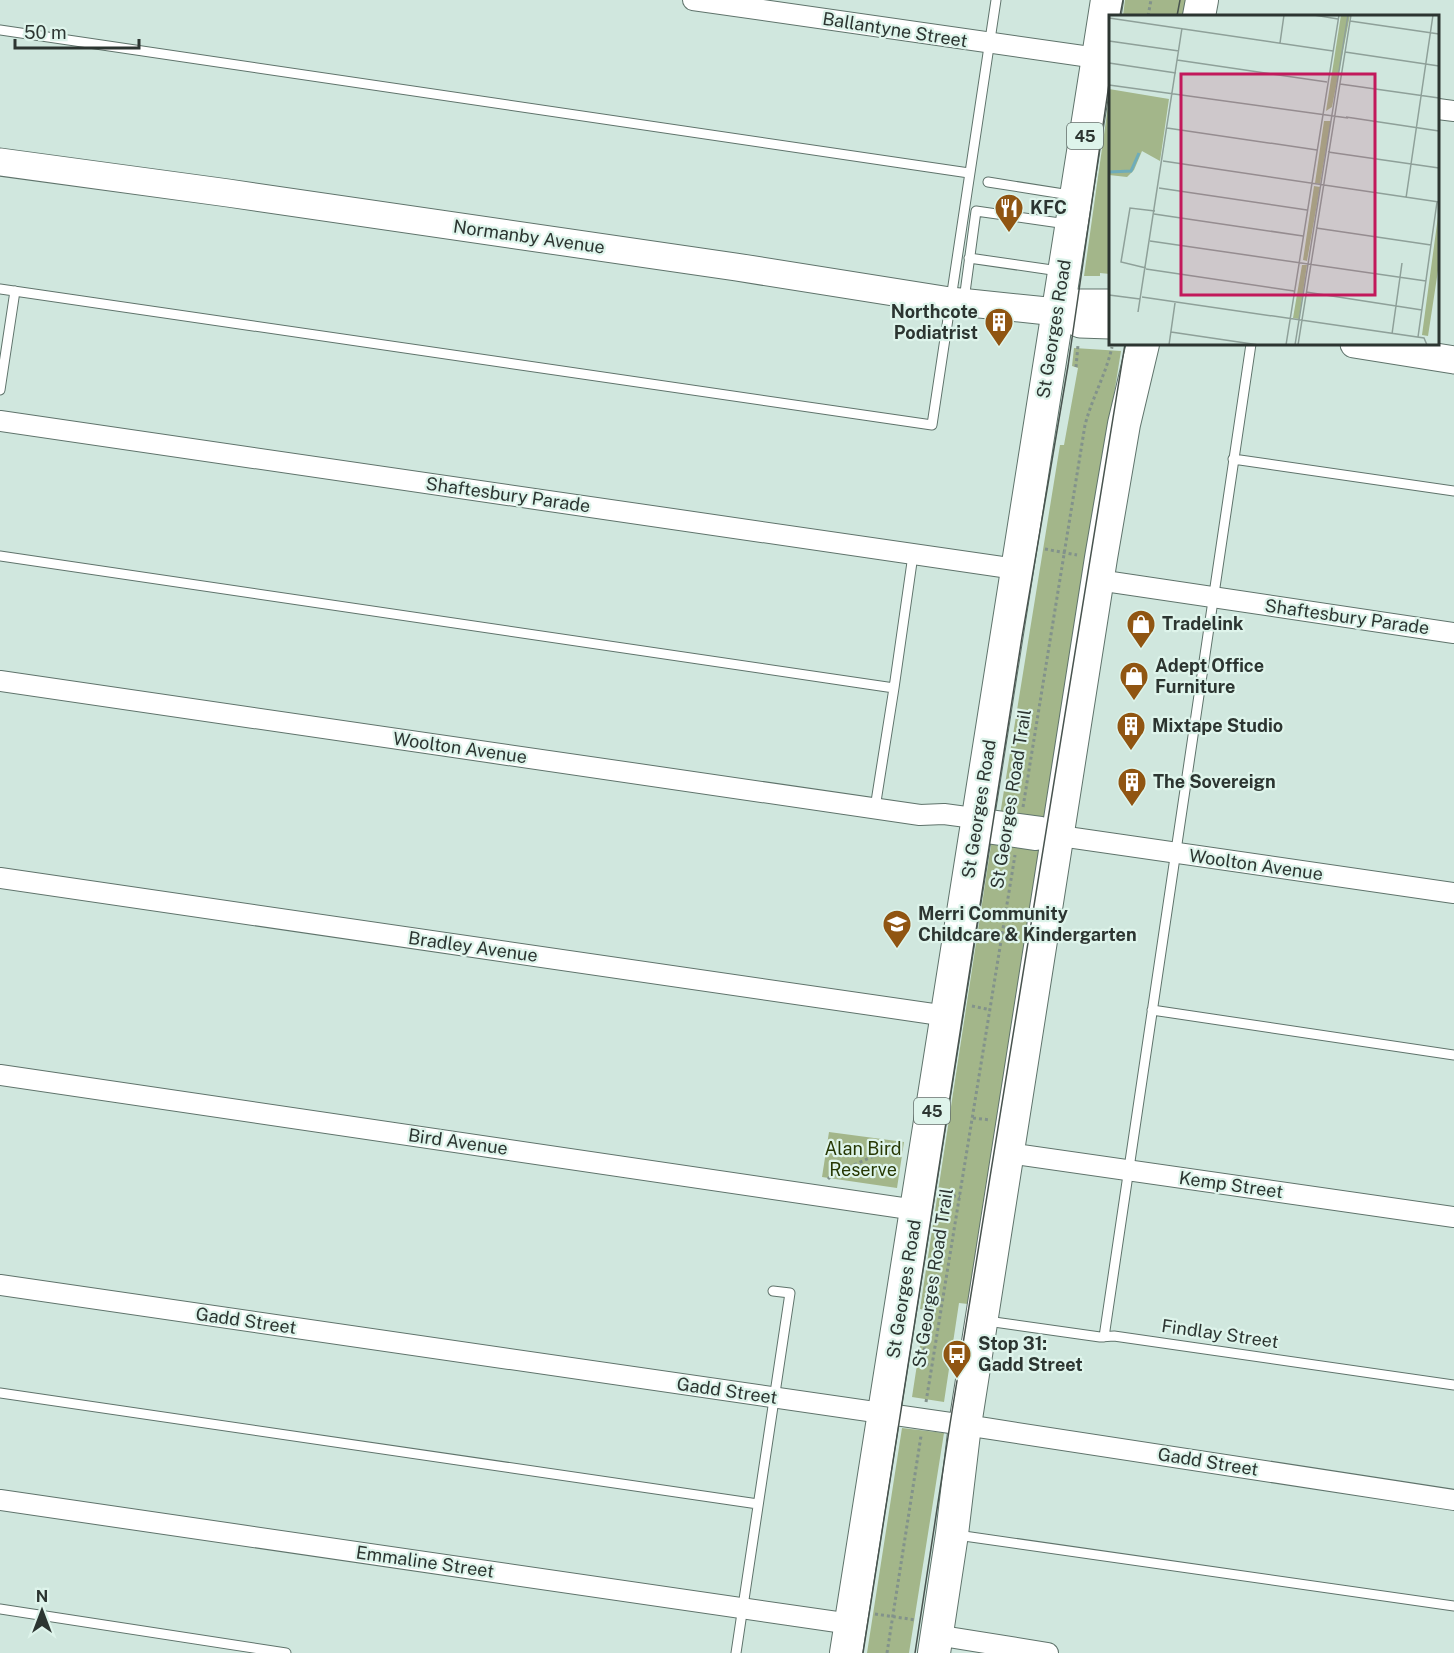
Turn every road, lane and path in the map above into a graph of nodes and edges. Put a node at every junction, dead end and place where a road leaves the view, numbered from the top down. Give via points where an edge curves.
1 (693, 0) edge
2 (996, 0) edge
3 (1107, 0) edge
4 (1151, 0) edge
5 (1202, 0) edge
6 (1148, 15) edge
7 (1199, 15) edge
8 (0, 30) edge
9 (989, 44) junction
10 (1097, 58) junction
11 (1439, 109) edge
12 (1454, 111) edge
13 (0, 162) edge
14 (969, 173) junction
15 (988, 182) dead end
16 (1073, 210) junction
17 (969, 258) junction
18 (1063, 272) junction
19 (0, 289) edge
20 (15, 291) junction
21 (957, 302) junction
22 (1109, 303) edge
23 (1057, 312) junction
24 (1109, 326) edge
25 (1078, 345) dead end
26 (1113, 345) edge
27 (1143, 345) edge
28 (1251, 345) edge
29 (1360, 345) edge
30 (1454, 360) edge
31 (1076, 367) dead end
32 (0, 390) edge
33 (0, 421) edge
34 (1233, 459) junction
35 (1454, 491) edge
36 (1064, 553) junction
37 (913, 555) junction
38 (0, 556) edge
39 (1018, 558) junction
40 (1100, 569) junction
41 (1212, 598) junction
42 (1454, 633) edge
43 (0, 681) edge
44 (894, 688) junction
45 (875, 808) junction
46 (976, 825) junction
47 (1019, 831) junction
48 (1058, 836) junction
49 (1176, 853) junction
50 (0, 878) edge
51 (1454, 893) edge
52 (1152, 1010) junction
53 (946, 1016) junction
54 (1454, 1054) edge
55 (0, 1075) edge
56 (905, 1149) dead end
57 (1008, 1153) junction
58 (1129, 1170) junction
59 (828, 1179) dead end
60 (916, 1210) junction
61 (1454, 1218) edge
62 (0, 1285) edge
63 (773, 1291) dead end
64 (930, 1306) dead end
65 (981, 1321) junction
66 (1104, 1337) junction
67 (932, 1365) junction
68 (1454, 1385) edge
69 (0, 1393) edge
70 (775, 1397) junction
71 (885, 1414) junction
72 (924, 1420) junction
73 (965, 1425) junction
74 (0, 1500) edge
75 (1454, 1500) edge
76 (758, 1504) junction
77 (952, 1534) junction
78 (1454, 1606) edge
79 (0, 1609) edge
80 (743, 1609) junction
81 (892, 1617) junction
82 (850, 1629) edge
83 (936, 1637) edge
84 (286, 1653) edge
85 (736, 1653) edge
86 (887, 1653) edge
87 (1048, 1653) edge

1 - 9 street, Ballantyne Street
2 - 9 lane
3 - 10 highway, St Georges Road / 45
4 - 6 path
5 - 7 highway
8 - 14 lane
9 - 10 street, Ballantyne Street
9 - 14 lane
10 - 16 highway, St Georges Road / 45
11 - 12 street
13 - 21 main road, Normanby Avenue via 677,258
14 - 21 lane
15 - 16 lane
16 - 17 lane via 976,211
16 - 18 highway, St Georges Road / 45
17 - 18 lane
17 - 21 lane
18 - 23 highway, St Georges Road / 45
19 - 20 lane
20 - 21 lane via 932,425
20 - 32 lane
21 - 23 main road, Normanby Avenue
22 - 23 main road, Normanby Avenue via 1077,303
23 - 24 main road, Normanby Avenue via 1080,324
23 - 39 highway, St Georges Road / 45
25 - 31 path
26 - 36 path, St Georges Road Trail via 1085,424
27 - 40 highway via 1124,424
28 - 34 lane
29 - 30 main road
33 - 37 street, Shaftesbury Parade
34 - 35 lane
34 - 41 lane
36 - 39 path
36 - 40 path
36 - 47 path, St Georges Road Trail
37 - 39 street, Shaftesbury Parade
37 - 44 lane
38 - 44 lane
39 - 46 highway, St Georges Road / 45
40 - 41 street, Shaftesbury Parade
40 - 48 highway
41 - 42 street, Shaftesbury Parade
41 - 49 lane
43 - 45 street, Woolton Avenue
44 - 45 lane
45 - 46 street, Woolton Avenue via 920,815 945,824
46 - 47 street, Woolton Avenue
46 - 53 highway, St Georges Road / 45
47 - 48 street, Woolton Avenue via 1040,840
47 - 67 path, St Georges Road Trail
48 - 49 street, Woolton Avenue
48 - 57 highway
49 - 51 street, Woolton Avenue
49 - 52 lane
50 - 53 street, Bradley Avenue
52 - 54 lane
52 - 58 lane
53 - 60 highway, St Georges Road / 45
55 - 60 street, Bird Avenue
56 - 59 path via 876,1155
57 - 58 street, Kemp Street
57 - 65 highway
58 - 61 street, Kemp Street
58 - 66 lane
60 - 71 highway, St Georges Road / 45
62 - 70 street, Gadd Street
63 - 70 lane via 790,1293
64 - 67 path via 924,1364
65 - 66 lane, Findlay Street
65 - 73 highway
66 - 68 lane, Findlay Street
67 - 72 path, St Georges Road Trail
69 - 76 lane
70 - 71 street, Gadd Street
70 - 76 lane
71 - 72 street, Gadd Street
71 - 82 highway, St Georges Road / 45
72 - 73 street, Gadd Street
72 - 81 path, St Georges Road Trail
73 - 75 street, Gadd Street
73 - 77 highway
74 - 80 street, Emmaline Street
76 - 80 lane
77 - 78 lane
77 - 83 highway
79 - 84 lane
80 - 82 street, Emmaline Street
80 - 85 lane
81 - 82 path
81 - 83 path
81 - 86 path, St Georges Road Trail
83 - 87 street

